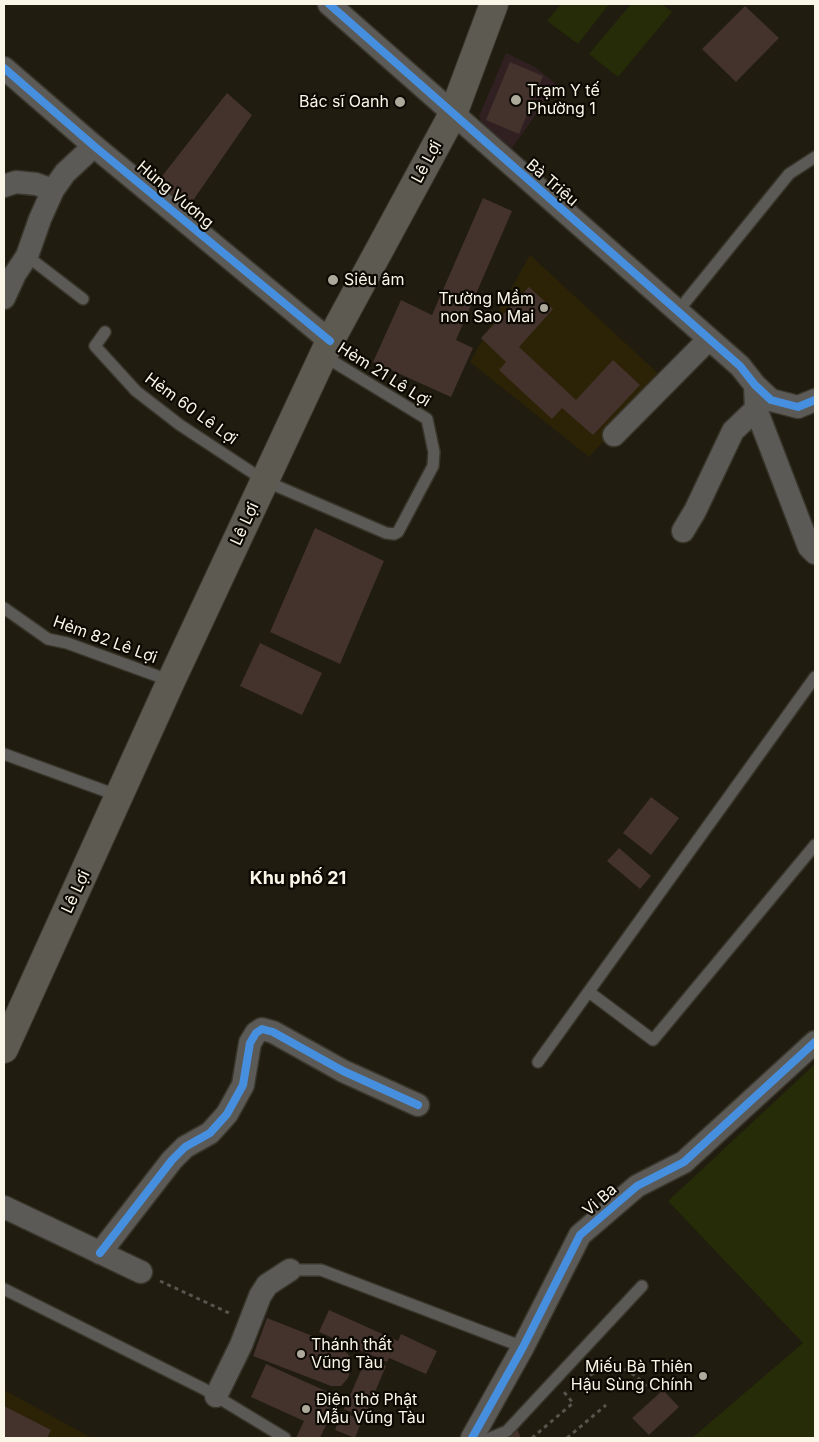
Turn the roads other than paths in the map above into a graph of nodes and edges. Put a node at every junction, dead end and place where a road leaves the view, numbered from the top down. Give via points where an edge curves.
1 (329, 4) edge
2 (494, 4) edge
3 (4, 68) edge
4 (453, 114) junction
5 (94, 146) junction
6 (815, 157) edge
7 (4, 186) edge
8 (53, 190) junction
9 (27, 256) junction
10 (4, 298) edge
11 (83, 299) dead end
12 (678, 311) junction
13 (105, 332) dead end
14 (709, 339) junction
15 (327, 349) junction
16 (755, 385) junction
17 (815, 400) edge
18 (756, 409) junction
19 (614, 435) dead end
20 (266, 480) junction
21 (684, 531) dead end
22 (815, 554) edge
23 (4, 608) edge
24 (815, 677) edge
25 (171, 681) junction
26 (4, 754) edge
27 (119, 796) junction
28 (815, 845) edge
29 (589, 992) junction
30 (815, 1042) edge
31 (4, 1049) edge
32 (538, 1062) dead end
33 (418, 1105) dead end
34 (4, 1207) edge
35 (100, 1253) junction
36 (290, 1270) joint
37 (141, 1272) road end
38 (642, 1286) dead end
39 (4, 1289) edge
40 (522, 1347) junction
41 (216, 1396) junction
42 (285, 1438) edge
43 (472, 1438) edge
44 (490, 1438) edge

1 - 4 street, Bà Triệu
2 - 4 main road, Lê Lợi
3 - 5 street, Hùng Vương
4 - 12 street, Bà Triệu
4 - 15 main road, Lê Lợi
5 - 8 street via 65,173
5 - 15 street, Hùng Vương
6 - 12 lane via 789,174
7 - 8 street via 16,182
8 - 9 street
9 - 10 street
9 - 11 lane
12 - 14 street, Bà Triệu
13 - 20 lane, Hẻm 60 Lê Lợi via 95,346 136,391
14 - 16 street, Bà Triệu via 740,366
14 - 19 street
15 - 20 main road, Lê Lợi
15 - 20 lane, Hẻm 21 Lê Lợi via 427,419 434,452 433,466 394,534
16 - 17 street, Bà Triệu via 771,400 798,407
16 - 18 street
18 - 21 street via 733,431
18 - 22 street via 809,547
20 - 25 main road, Lê Lợi
23 - 25 lane, Hẻm 82 Lê Lợi via 48,639
24 - 29 lane
25 - 27 main road, Lê Lợi
26 - 27 lane
27 - 31 main road, Lê Lợi
28 - 29 lane via 653,1040
29 - 32 lane
30 - 40 street, Vi Ba via 684,1162 637,1186 580,1235
33 - 35 street via 344,1072 262,1029 250,1043 243,1085 227,1114 210,1133 184,1147 172,1160
34 - 35 street
35 - 37 street
36 - 40 lane via 321,1270
36 - 41 street via 267,1285 260,1296
38 - 44 lane via 507,1431
39 - 41 lane
40 - 43 street, Vi Ba
41 - 42 lane

